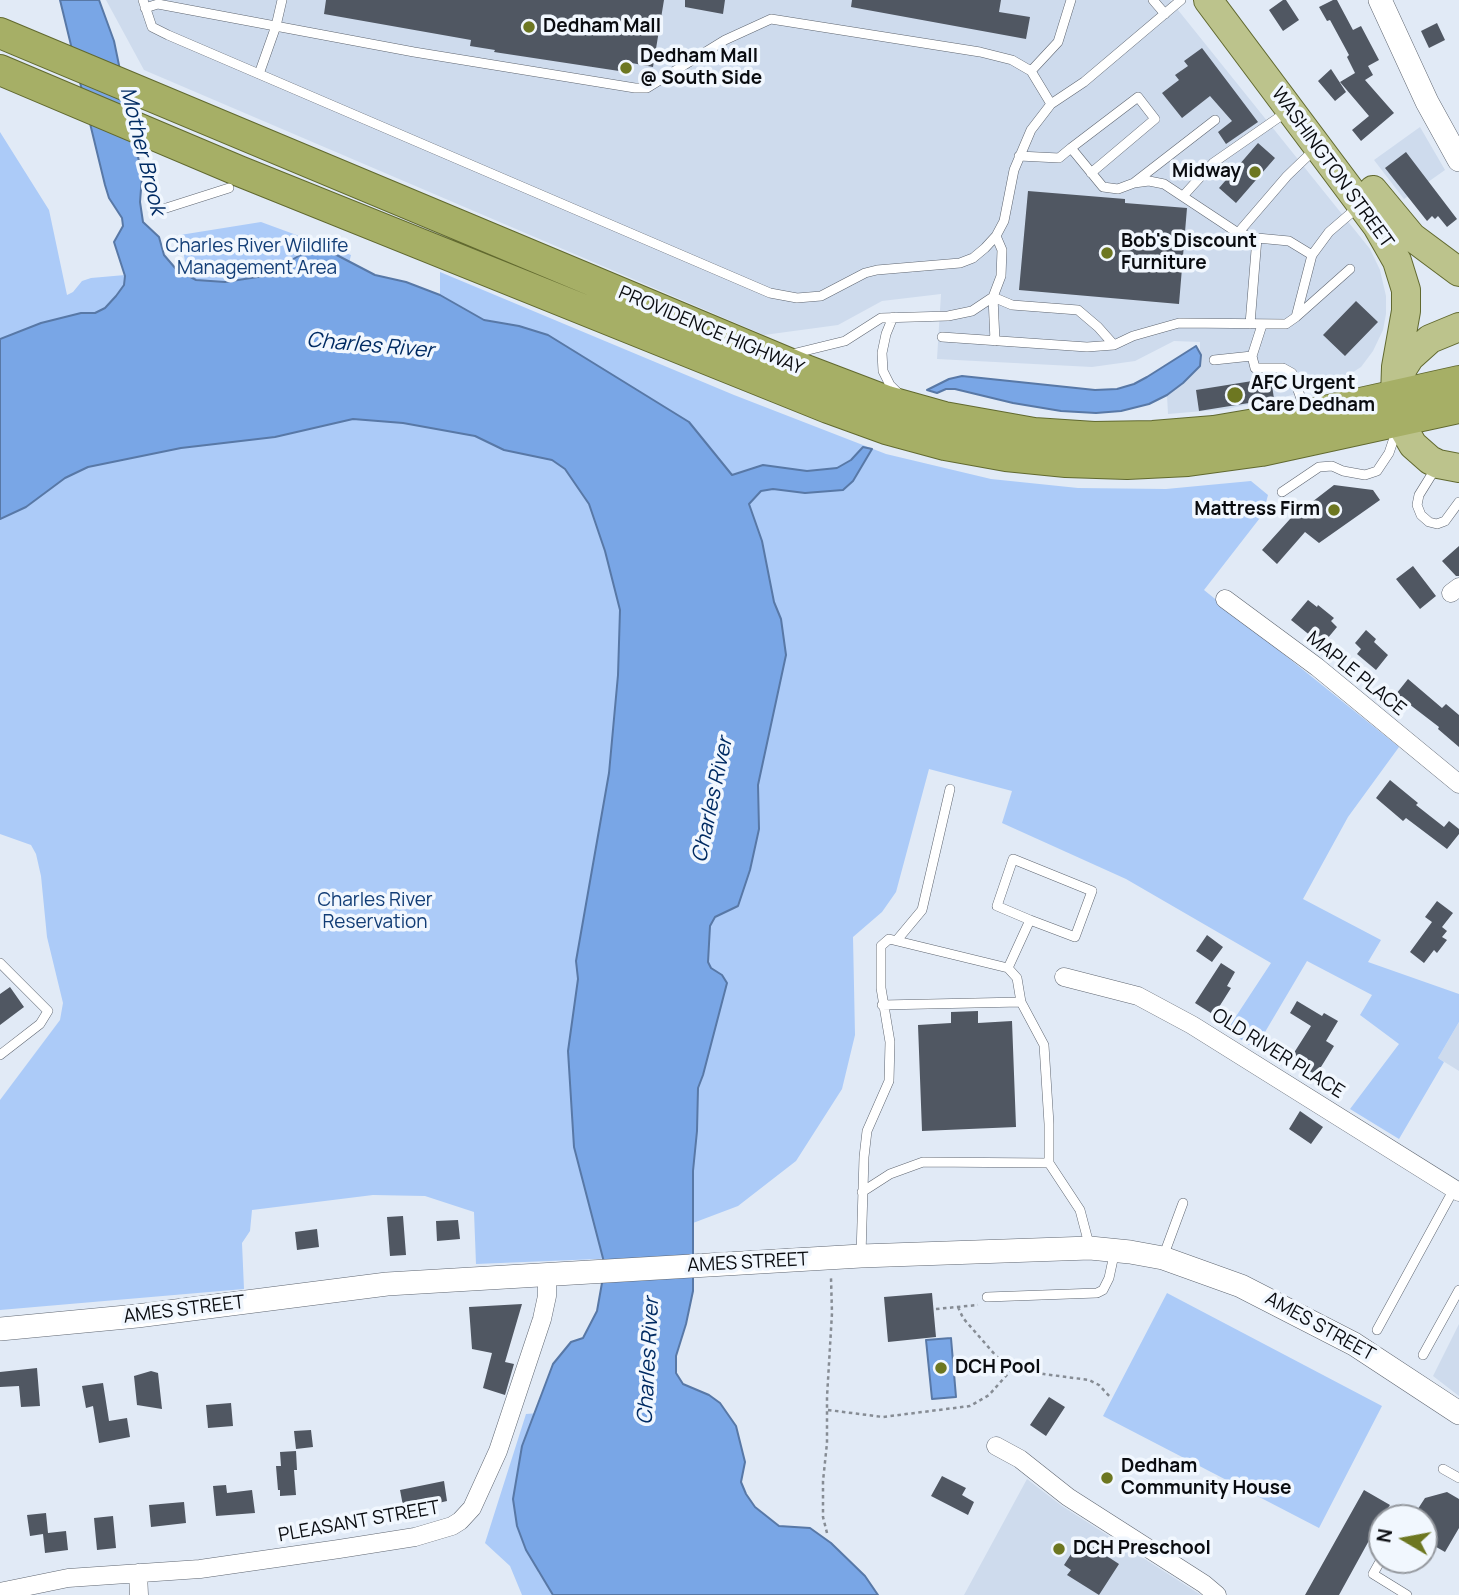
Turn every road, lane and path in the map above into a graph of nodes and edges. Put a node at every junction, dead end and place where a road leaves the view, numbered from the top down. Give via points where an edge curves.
1 (282, 0) edge
2 (1070, 0) edge
3 (1153, 0) edge
4 (1181, 0) edge
5 (1208, 0) edge
6 (1231, 0) edge
7 (1380, 0) edge
8 (144, 4) edge
9 (1164, 14) junction
10 (276, 26) junction
11 (3, 33) edge
12 (0, 70) edge
13 (1031, 71) junction
14 (259, 74) junction
15 (1051, 104) junction
16 (1290, 110) junction
17 (1215, 120) dead end
18 (1318, 146) junction
19 (1071, 148) junction
20 (1019, 156) junction
21 (1459, 160) edge
22 (1091, 173) junction
23 (1134, 183) junction
24 (229, 188) dead end
25 (1184, 195) junction
26 (1361, 204) junction
27 (160, 210) dead end
28 (1238, 233) junction
29 (996, 236) junction
30 (1257, 239) junction
31 (1312, 256) junction
32 (1350, 270) dead end
33 (1459, 272) edge
34 (993, 298) junction
35 (893, 317) junction
36 (1296, 317) junction
37 (1250, 324) junction
38 (1262, 325) junction
39 (1459, 327) edge
40 (942, 337) dead end
41 (996, 341) junction
42 (1114, 345) junction
43 (1252, 356) junction
44 (773, 357) junction
45 (1214, 360) dead end
46 (1459, 381) edge
47 (1459, 408) edge
48 (914, 409) junction
49 (1397, 409) junction
50 (1306, 415) junction
51 (1452, 468) edge
52 (1282, 492) dead end
53 (1459, 502) edge
54 (1225, 599) dead end
55 (1459, 785) edge
56 (950, 789) dead end
57 (1030, 920) junction
58 (897, 940) junction
59 (0, 963) edge
60 (1008, 968) junction
61 (1064, 977) dead end
62 (1021, 1002) junction
63 (882, 1005) junction
64 (0, 1055) edge
65 (1049, 1163) junction
66 (1457, 1191) edge
67 (862, 1192) junction
68 (1183, 1203) dead end
69 (1090, 1248) junction
70 (1115, 1250) junction
71 (861, 1256) junction
72 (830, 1258) junction
73 (1163, 1258) junction
74 (547, 1274) junction
75 (1459, 1290) edge
76 (987, 1297) joint
77 (958, 1307) junction
78 (936, 1309) dead end
79 (0, 1329) edge
80 (1377, 1330) dead end
81 (1423, 1355) dead end
82 (1012, 1369) dead end
83 (1111, 1398) dead end
84 (827, 1410) junction
85 (1459, 1413) edge
86 (996, 1446) dead end
87 (1443, 1469) dead end
88 (1459, 1478) edge
89 (827, 1533) dead end
90 (138, 1573) junction
91 (1373, 1574) edge
92 (0, 1592) edge
93 (139, 1595) edge
94 (1217, 1595) edge
95 (1407, 1595) edge

1 - 10 lane
2 - 13 lane via 1058,42
3 - 9 lane
4 - 9 lane
5 - 16 main road, WASHINGTON STREET
6 - 33 main road, WASHINGTON STREET via 1392,215 1412,237
7 - 21 street
8 - 10 lane
8 - 14 lane via 152,27
9 - 15 lane
10 - 13 lane via 635,88 647,88 725,40 771,19 980,52 1012,60
10 - 14 lane
11 - 44 highway, PROVIDENCE HIGHWAY
12 - 49 highway, PROVIDENCE HIGHWAY via 837,411 945,445 1066,462 1158,463 1243,454
13 - 15 lane
14 - 29 lane via 784,296 821,296 877,270 960,263 973,258
15 - 20 lane
16 - 18 main road, WASHINGTON STREET
16 - 25 lane via 1213,163
17 - 23 lane
18 - 26 main road, WASHINGTON STREET
18 - 28 lane
19 - 20 lane via 1059,158
19 - 22 lane
19 - 22 lane via 1138,97 1155,119
20 - 29 lane via 1004,221
22 - 23 lane via 1103,187 1118,189
23 - 25 lane via 1164,184
24 - 27 lane
25 - 28 lane
26 - 31 lane via 1329,232
26 - 49 main road, WASHINGTON STREET via 1389,244 1406,290 1396,367
28 - 30 lane
29 - 34 lane via 1002,250
30 - 31 lane via 1289,240
30 - 37 lane
31 - 36 lane
32 - 36 lane
34 - 35 lane via 972,311 948,316
34 - 41 lane
34 - 42 lane via 1012,305 1078,310
35 - 44 lane via 881,318 845,341
35 - 48 lane via 884,343 883,371
36 - 38 lane via 1286,324
37 - 38 lane
37 - 42 lane via 1179,323
38 - 43 lane
39 - 49 main road via 1430,339 1410,357 1403,368
40 - 41 lane
41 - 42 lane
43 - 45 lane
43 - 50 lane via 1255,368 1283,368 1292,373
44 - 48 highway, PROVIDENCE HIGHWAY
46 - 49 highway, PROVIDENCE HIGHWAY
47 - 49 highway, PROVIDENCE HIGHWAY
48 - 50 highway, PROVIDENCE HIGHWAY via 1004,429 1124,437 1214,430
49 - 50 highway, PROVIDENCE HIGHWAY
49 - 51 main road via 1413,445 1423,455
49 - 52 lane via 1389,453 1377,471 1365,475 1319,467
51 - 53 lane via 1419,495 1417,505 1429,522 1437,524 1445,521
54 - 55 street, MAPLE PLACE via 1317,667
56 - 58 lane via 922,910
57 - 57 lane via 997,906 1013,859 1092,891 1075,937
57 - 60 lane
58 - 60 lane
58 - 63 lane via 889,939 881,946
59 - 64 lane via 48,1011 40,1024
60 - 62 lane via 1017,978
61 - 66 street, OLD RIVER PLACE via 1138,996 1192,1025
62 - 63 lane
62 - 65 lane via 1044,1045
63 - 67 lane via 890,1042 889,1081 867,1131
65 - 67 lane via 923,1162 890,1174
65 - 69 lane via 1080,1210
66 - 80 lane
67 - 71 lane
68 - 73 lane
69 - 70 street, AMES STREET
69 - 71 street, AMES STREET
70 - 73 street, AMES STREET
70 - 76 lane via 1110,1278 1097,1293
71 - 72 street, AMES STREET
72 - 74 street, AMES STREET
72 - 84 path
73 - 85 street, AMES STREET via 1298,1313 1366,1351
74 - 79 street, AMES STREET via 387,1284
74 - 90 street, PLEASANT STREET via 542,1319 503,1436 477,1500 460,1521 436,1532 352,1547 200,1569
75 - 81 lane
76 - 77 path via 981,1305
77 - 78 path
77 - 83 path via 962,1318 997,1357 1036,1373 1089,1380
82 - 84 path via 989,1395 970,1406 883,1417
84 - 89 path via 823,1517
86 - 94 street
87 - 88 lane
90 - 92 street, PLEASANT STREET via 68,1578
90 - 93 street
91 - 95 lane

